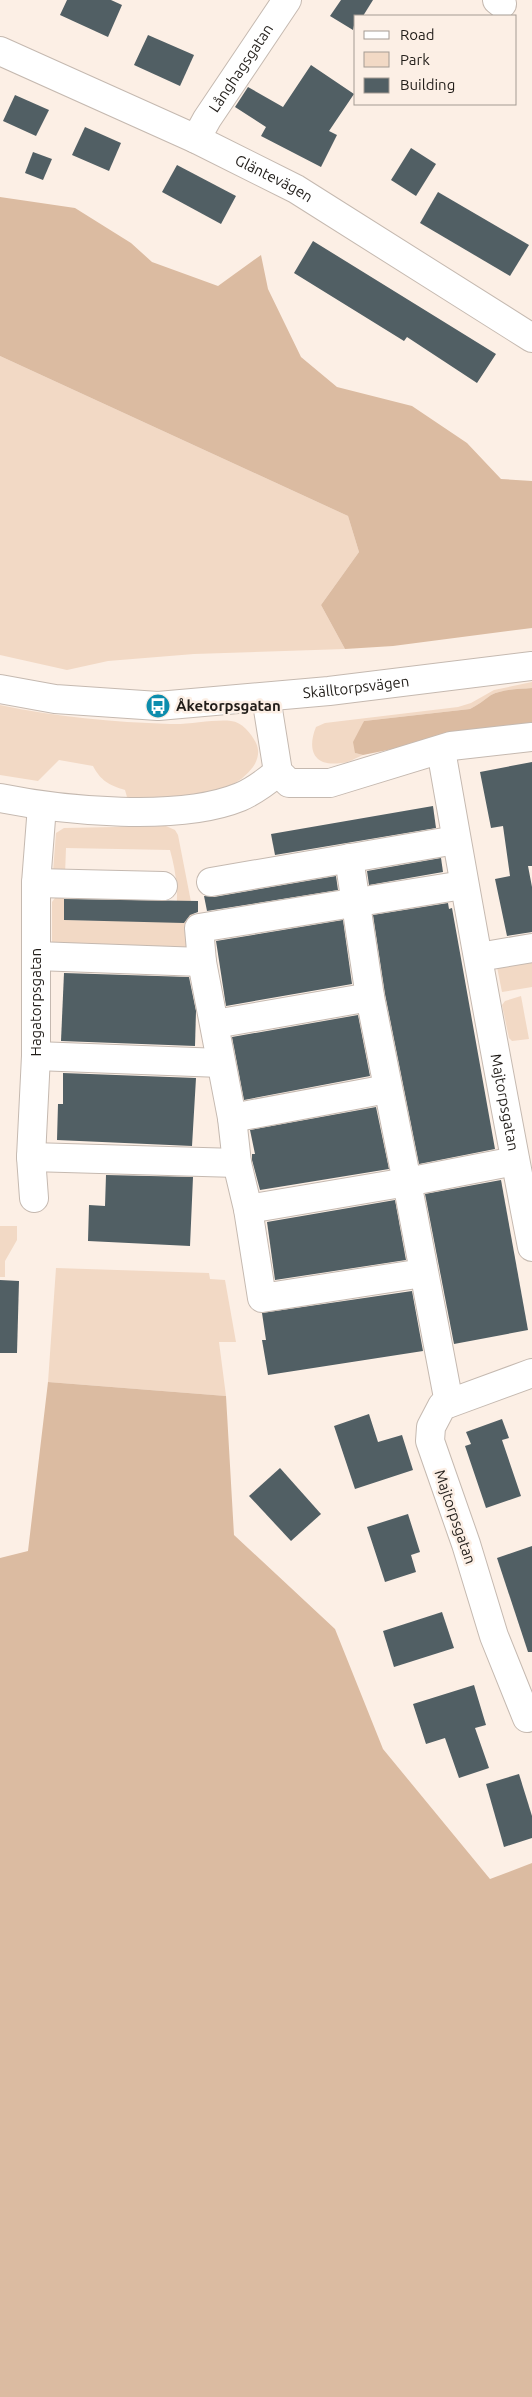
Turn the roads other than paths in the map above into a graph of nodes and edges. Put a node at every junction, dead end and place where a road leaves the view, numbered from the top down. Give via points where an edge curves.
1 (287, 0) edge
2 (0, 51) edge
3 (196, 139) junction
4 (532, 338) edge
5 (532, 666) edge
6 (0, 689) edge
7 (266, 697) junction
8 (532, 737) edge
9 (441, 750) junction
10 (278, 772) junction
11 (0, 798) edge
12 (42, 806) junction
13 (456, 840) junction
14 (349, 858) junction
15 (211, 882) dead end
16 (36, 883) junction
17 (463, 885) junction
18 (163, 886) dead end
19 (355, 904) junction
20 (532, 948) edge
21 (36, 956) junction
22 (479, 957) junction
23 (202, 962) junction
24 (370, 997) junction
25 (215, 1024) junction
26 (36, 1056) junction
27 (221, 1063) junction
28 (387, 1089) junction
29 (232, 1118) junction
30 (31, 1157) junction
31 (515, 1161) junction
32 (237, 1163) junction
33 (407, 1182) junction
34 (34, 1198) dead end
35 (248, 1208) junction
36 (532, 1247) edge
37 (423, 1273) junction
38 (532, 1373) edge
39 (449, 1403) junction
40 (527, 1718) dead end

1 - 3 street, Långhagsgatan
2 - 3 street, Gläntevägen
3 - 4 street, Gläntevägen via 296,189
5 - 7 street, Skälltorpsvägen
6 - 7 street, Skälltorpsvägen via 55,699 132,705 167,706
7 - 10 street
8 - 9 street
9 - 10 street via 330,783 289,783
9 - 13 street, Majtorpsgatan
10 - 12 street via 258,788 238,798 182,811
11 - 12 street
12 - 16 street, Hagatorpsgatan
13 - 14 street
13 - 17 street, Majtorpsgatan
14 - 15 street
14 - 19 street
16 - 18 street
16 - 21 street, Hagatorpsgatan
17 - 19 street
17 - 22 street, Majtorpsgatan
19 - 23 street via 199,928
19 - 24 street
20 - 22 street
21 - 23 street
21 - 26 street, Hagatorpsgatan
22 - 31 street, Majtorpsgatan
23 - 25 street
24 - 25 street
24 - 28 street
25 - 27 street
26 - 27 street
26 - 30 street, Hagatorpsgatan
27 - 29 street
28 - 29 street
28 - 33 street
29 - 32 street
30 - 32 street
30 - 34 street, Hagatorpsgatan
31 - 33 street
31 - 36 street, Majtorpsgatan
32 - 35 street
33 - 35 street
33 - 37 street
35 - 37 street via 262,1298
37 - 39 street
38 - 39 street, Majtorpsgatan
39 - 40 street, Majtorpsgatan via 442,1406 430,1427 430,1441 494,1636

